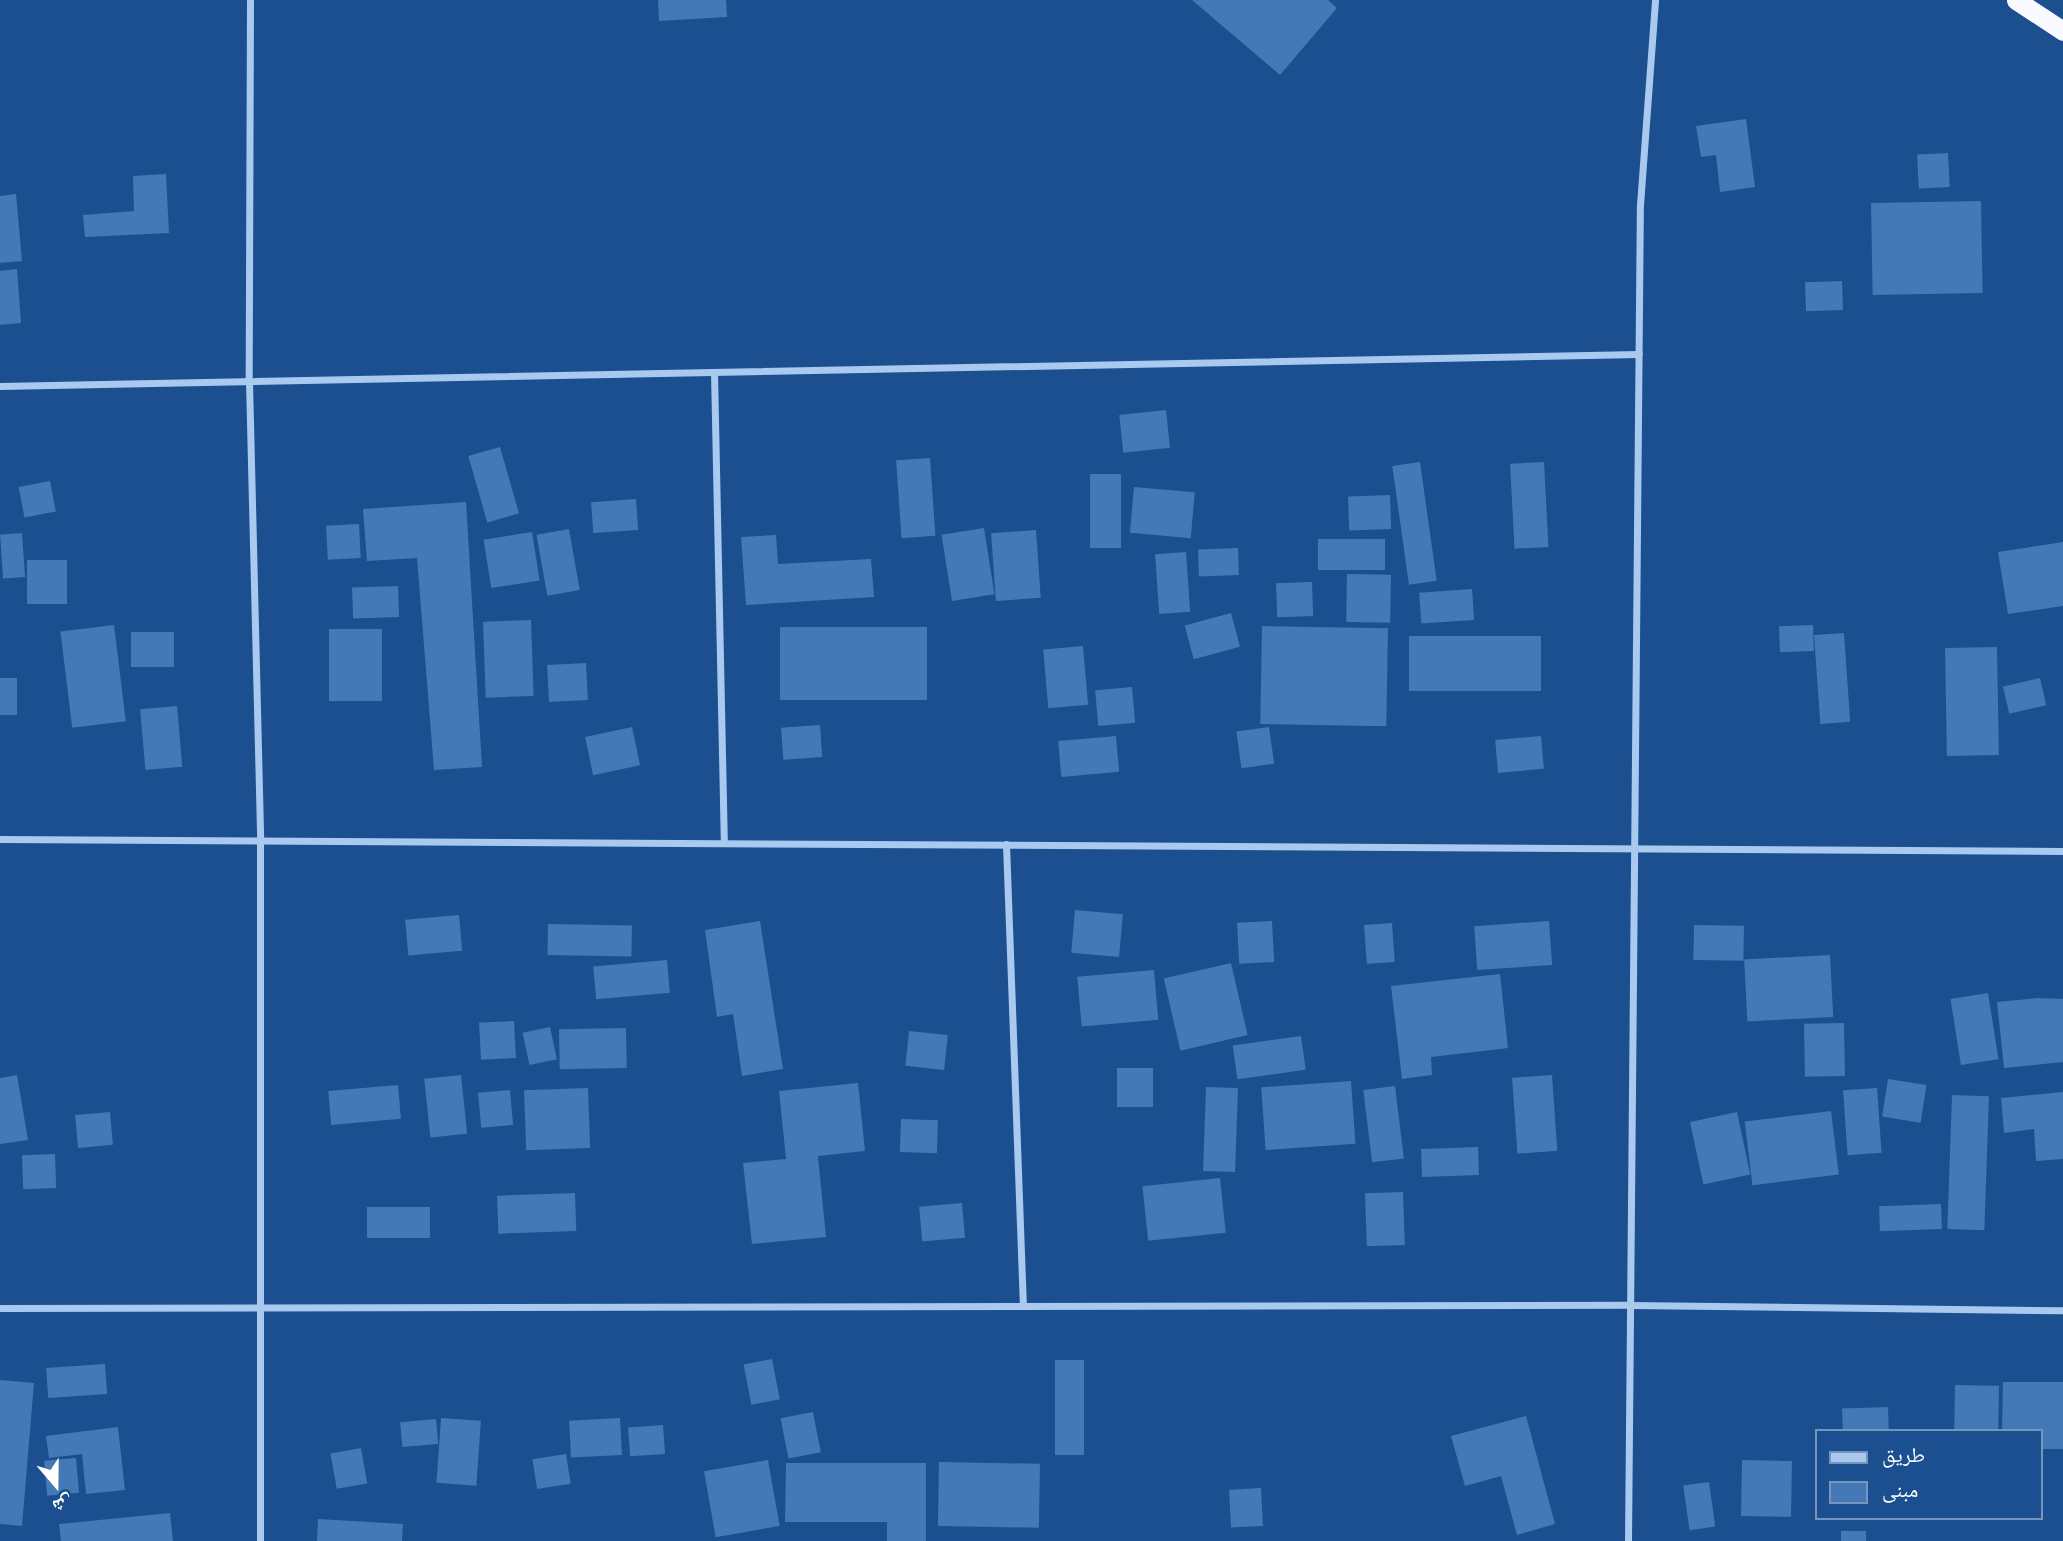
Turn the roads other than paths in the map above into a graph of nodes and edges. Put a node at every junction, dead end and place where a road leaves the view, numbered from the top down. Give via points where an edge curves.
1 (250, 0) edge
2 (1655, 0) edge
3 (2016, 0) edge
4 (2063, 31) edge
5 (1639, 354) junction
6 (714, 372) junction
7 (248, 381) junction
8 (0, 386) edge
9 (0, 839) edge
10 (260, 842) junction
11 (724, 843) junction
12 (1006, 844) junction
13 (1634, 846) junction
14 (2063, 850) edge
15 (1023, 1304) junction
16 (258, 1305) junction
17 (1630, 1305) junction
18 (0, 1308) edge
19 (2063, 1310) edge
20 (260, 1541) edge
21 (1628, 1541) edge

1 - 7 street
2 - 5 street via 1640,205
3 - 4 highway
5 - 6 street
5 - 13 street
6 - 7 street
6 - 11 street
7 - 8 street
7 - 10 street
9 - 10 street
10 - 11 street
10 - 16 street
11 - 12 street
12 - 13 street
12 - 15 street
13 - 14 street
13 - 17 street
15 - 16 street
15 - 17 street
16 - 18 street
16 - 20 street
17 - 19 street
17 - 21 street

